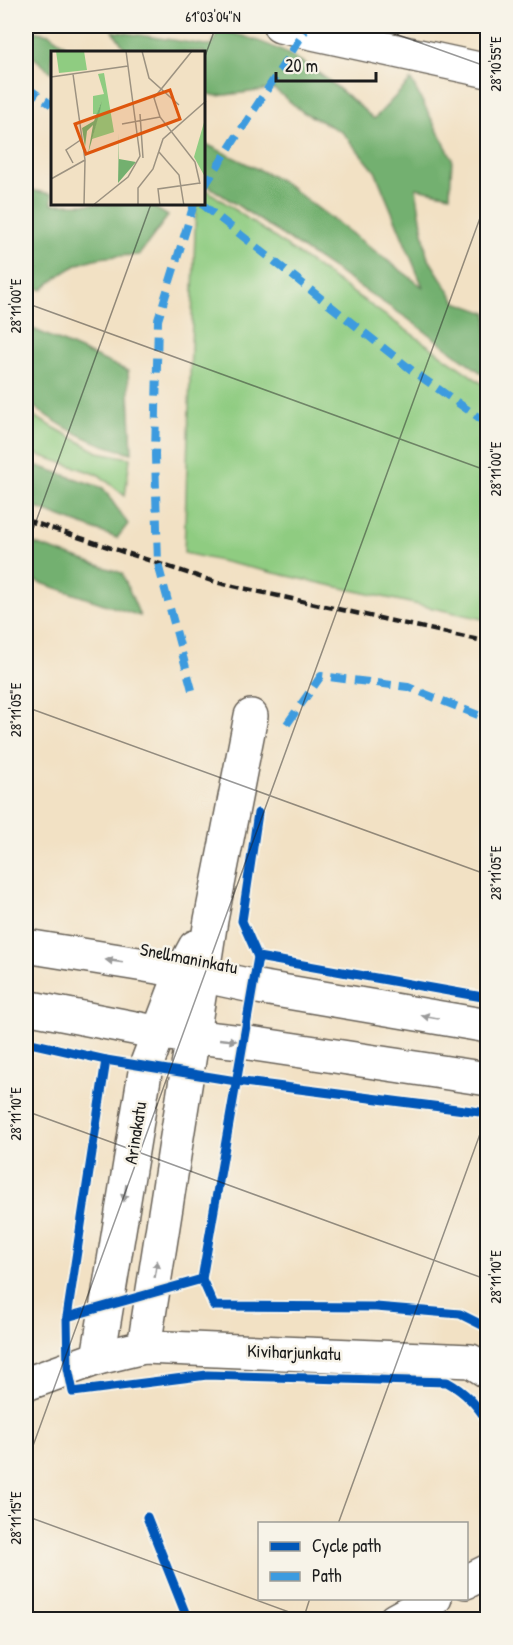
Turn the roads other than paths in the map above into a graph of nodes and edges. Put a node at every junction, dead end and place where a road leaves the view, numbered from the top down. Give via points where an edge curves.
1 (280, 26) edge
2 (488, 71) edge
3 (251, 716) dead end
4 (26, 946) edge
5 (192, 973) junction
6 (26, 1007) edge
7 (488, 1026) edge
8 (160, 1033) junction
9 (192, 1036) junction
10 (488, 1079) edge
11 (144, 1347) junction
12 (98, 1358) junction
13 (488, 1371) edge
14 (26, 1384) edge
15 (488, 1571) edge
16 (468, 1581) edge
17 (433, 1600) edge
18 (395, 1620) edge

1 - 2 street
3 - 5 street, Arinakatu via 211,920
5 -> 4 street, Snellmaninkatu
7 -> 5 street, Snellmaninkatu via 252,987
5 - 8 street, Arinakatu
5 - 9 street, Arinakatu
6 - 8 street
8 - 9 street
8 -> 12 street, Arinakatu via 146,1066
9 -> 10 street
11 -> 9 street, Arinakatu
11 - 12 street, Kiviharjunkatu
11 - 13 street, Kiviharjunkatu via 471,1361
12 - 14 street, Kiviharjunkatu
15 - 16 street
17 - 18 street

